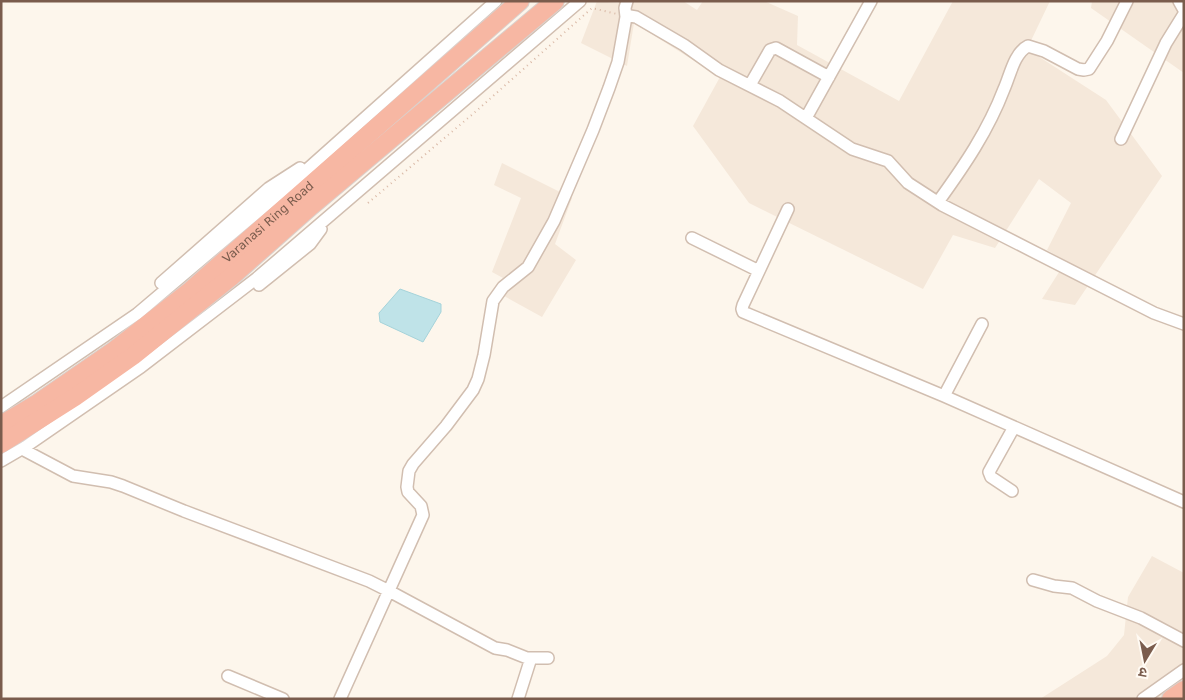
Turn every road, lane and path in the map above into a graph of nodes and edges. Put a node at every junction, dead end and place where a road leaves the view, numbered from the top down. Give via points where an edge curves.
1 (496, 1) edge
2 (520, 1) edge
3 (555, 1) edge
4 (580, 1) edge
5 (627, 1) edge
6 (871, 1) edge
7 (1127, 1) edge
8 (1179, 1) edge
9 (1184, 10) edge
10 (1184, 14) edge
11 (626, 17) junction
12 (830, 77) junction
13 (750, 85) junction
14 (806, 118) junction
15 (1120, 139) dead end
16 (938, 202) junction
17 (368, 204) dead end
18 (788, 209) dead end
19 (692, 238) dead end
20 (759, 271) junction
21 (982, 324) dead end
22 (1184, 324) edge
23 (944, 396) junction
24 (1, 406) edge
25 (1, 425) edge
26 (1014, 427) junction
27 (1, 444) edge
28 (22, 449) junction
29 (1, 461) edge
30 (1012, 491) dead end
31 (1184, 502) edge
32 (1033, 580) dead end
33 (389, 591) junction
34 (1184, 641) edge
35 (531, 658) junction
36 (548, 658) dead end
37 (1184, 670) edge
38 (228, 676) dead end
39 (1184, 690) edge
40 (283, 699) edge
41 (340, 699) edge
42 (518, 699) edge
43 (1143, 699) edge
44 (1171, 699) edge

1 - 24 street via 285,188 134,316
2 - 25 highway, Varanasi Ring Road via 191,290 112,352
3 - 27 highway via 133,356
4 - 28 street via 257,278 141,367
5 - 11 street
6 - 12 street
7 - 16 street via 1089,69 1078,69 1044,51 1028,46 1024,48 978,144
8 - 9 street
10 - 15 street via 1166,43
11 - 13 street via 636,17 719,70
11 - 17 path via 592,8
11 - 33 street via 618,62 609,88 554,222 528,266 503,287 493,302 484,355 472,390 409,471 408,492 421,506 422,515
12 - 13 street via 773,48
12 - 14 street
13 - 14 street
14 - 16 street via 852,149 888,161 908,182
16 - 22 street via 1146,309
18 - 20 street
19 - 20 street
20 - 23 street via 743,304 743,312
21 - 23 street
23 - 26 street
26 - 30 street via 989,472 991,477
26 - 31 street
28 - 29 street
28 - 33 street via 73,476 123,486
32 - 34 street via 1072,588
33 - 35 street via 496,648
33 - 41 street
35 - 36 street
35 - 42 street
37 - 43 street
38 - 40 street
39 - 44 highway

